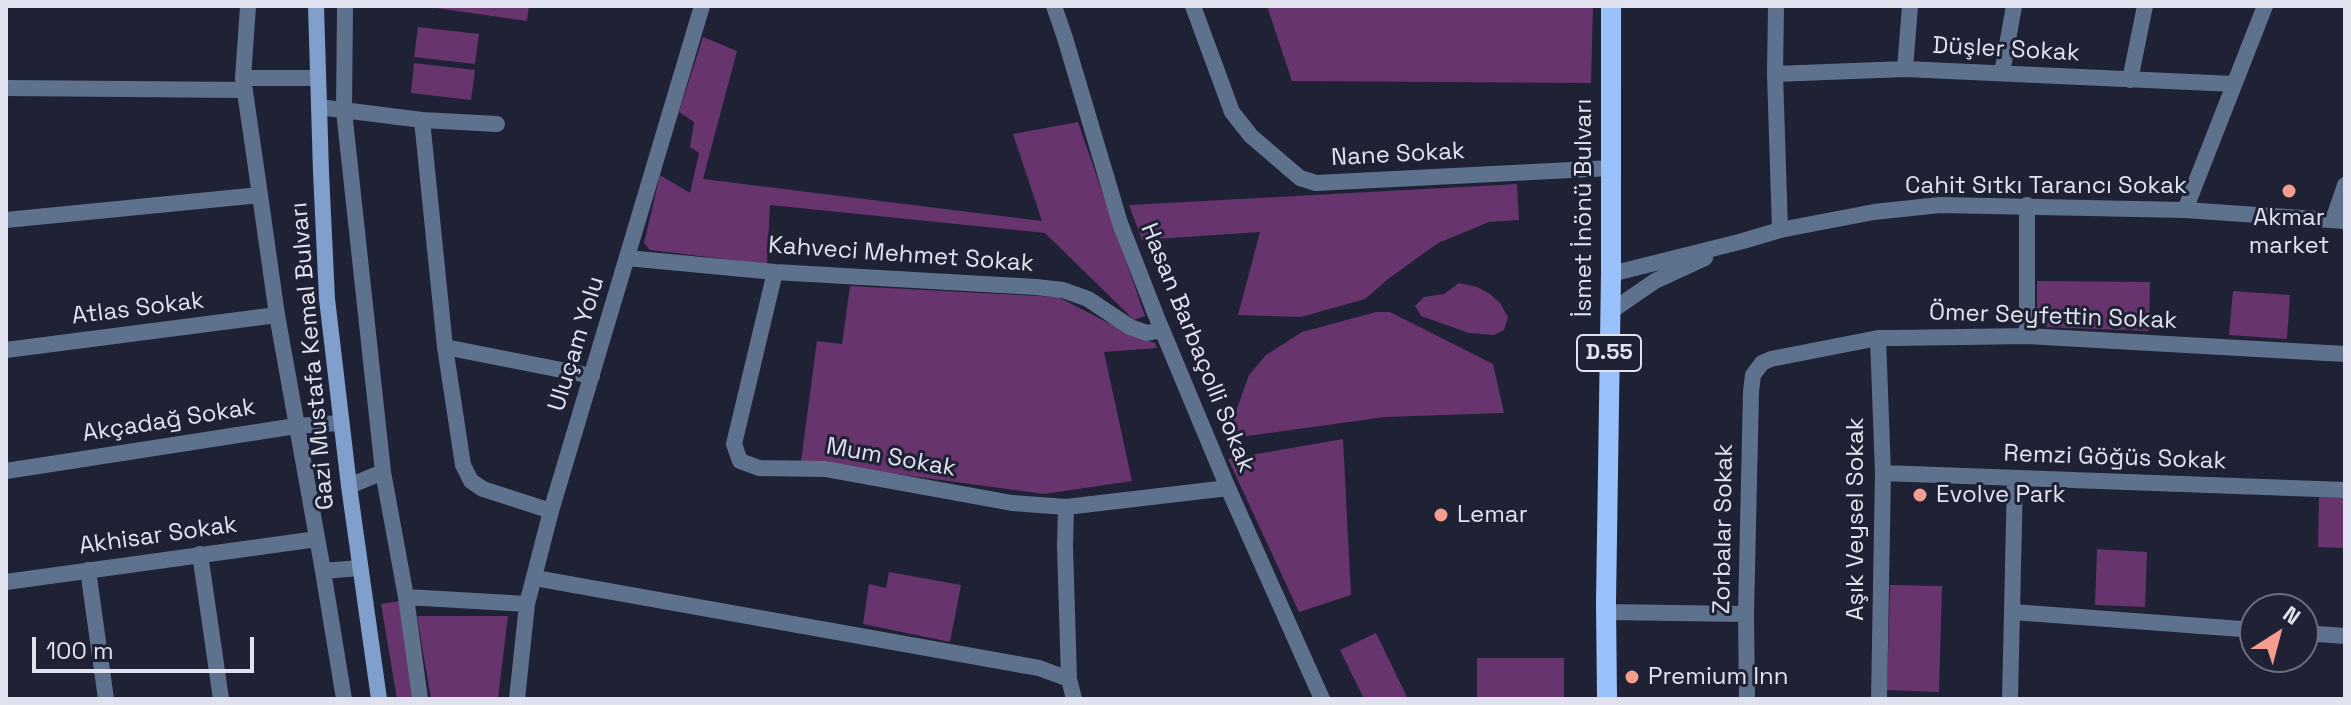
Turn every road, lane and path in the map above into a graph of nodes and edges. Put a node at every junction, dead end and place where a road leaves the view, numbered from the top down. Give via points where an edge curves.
1 (248, 6) edge
2 (316, 6) edge
3 (345, 6) edge
4 (702, 6) edge
5 (1054, 6) edge
6 (1193, 6) edge
7 (1611, 6) edge
8 (1776, 6) edge
9 (1910, 6) edge
10 (2014, 6) edge
11 (2145, 6) edge
12 (2265, 6) edge
13 (1905, 69) junction
14 (2002, 73) junction
15 (1775, 74) junction
16 (317, 78) junction
17 (2130, 80) junction
18 (244, 84) junction
19 (2234, 84) junction
20 (6, 88) edge
21 (319, 107) junction
22 (344, 111) junction
23 (422, 120) junction
24 (497, 124) dead end
25 (1611, 168) junction
26 (2345, 185) edge
27 (260, 195) junction
28 (2027, 205) junction
29 (2185, 210) junction
30 (6, 220) edge
31 (2339, 221) edge
32 (1780, 230) junction
33 (1743, 241) junction
34 (627, 258) junction
35 (775, 272) junction
36 (1611, 274) junction
37 (1610, 312) junction
38 (277, 315) junction
39 (1162, 330) junction
40 (2027, 336) junction
41 (1878, 338) junction
42 (445, 347) junction
43 (6, 350) edge
44 (2345, 354) edge
45 (1762, 363) joint
46 (592, 376) junction
47 (340, 423) junction
48 (296, 426) junction
49 (6, 471) edge
50 (383, 472) junction
51 (1883, 473) junction
52 (2015, 479) junction
53 (349, 486) junction
54 (1228, 488) junction
55 (2345, 490) edge
56 (1066, 507) junction
57 (551, 511) junction
58 (317, 539) junction
59 (200, 554) junction
60 (359, 568) junction
61 (88, 570) junction
62 (323, 571) junction
63 (535, 578) junction
64 (6, 582) edge
65 (406, 597) junction
66 (527, 604) junction
67 (1606, 612) junction
68 (2013, 612) junction
69 (1746, 614) junction
70 (2239, 629) edge
71 (2319, 634) edge
72 (2345, 636) edge
73 (1069, 679) junction
74 (106, 699) edge
75 (221, 699) edge
76 (344, 699) edge
77 (379, 699) edge
78 (420, 699) edge
79 (517, 699) edge
80 (1074, 699) edge
81 (1322, 699) edge
82 (1607, 699) edge
83 (1747, 699) edge
84 (1879, 699) edge
85 (2010, 699) edge

1 - 18 street
2 - 16 main road, Gazi Mustafa Kemal Bulvarı
3 - 22 street
4 - 34 street, Uluçam Yolu
5 - 39 street, Hasan Barbaçolli Sokak via 1120,223
6 - 25 street, Nane Sokak via 1232,112 1300,178 1316,183
7 - 25 main road, İsmet İnönü Bulvarı / D.55
8 - 15 street
9 - 13 street
10 - 14 street
11 - 17 street
12 - 19 street
13 - 14 street, Düşler Sokak
13 - 15 street, Düşler Sokak
14 - 17 street, Düşler Sokak
15 - 32 street
16 - 18 street
16 - 21 main road, Gazi Mustafa Kemal Bulvarı
17 - 19 street, Düşler Sokak
18 - 20 street
18 - 27 street
19 - 29 street
21 - 22 street
21 - 47 main road, Gazi Mustafa Kemal Bulvarı via 327,299
22 - 23 street
22 - 50 street
23 - 24 street
23 - 42 street
25 - 36 main road, İsmet İnönü Bulvarı / D.55
26 - 31 street
27 - 30 street
27 - 38 street
28 - 29 street, Cahit Sıtkı Tarancı Sokak
28 - 32 street, Cahit Sıtkı Tarancı Sokak via 1940,205
28 - 40 street
29 - 31 street, Cahit Sıtkı Tarancı Sokak
32 - 33 street, Cahit Sıtkı Tarancı Sokak
33 - 36 street, Cahit Sıtkı Tarancı Sokak
33 - 37 street via 1655,281
34 - 35 street, Kahveci Mehmet Sokak
34 - 46 street, Uluçam Yolu
35 - 39 street, Kahveci Mehmet Sokak via 1063,290 1088,299 1130,327 1147,333
35 - 56 street, Mum Sokak via 734,444 740,461 759,468 825,469 1012,503
36 - 37 main road, İsmet İnönü Bulvarı / D.55
37 - 67 main road, İsmet İnönü Bulvarı / D.55
38 - 43 street, Atlas Sokak
38 - 48 street
39 - 54 street, Hasan Barbaçolli Sokak
40 - 41 street, Ömer Seyfettin Sokak
40 - 44 street, Ömer Seyfettin Sokak
41 - 45 street, Ömer Seyfettin Sokak
41 - 51 street, Aşık Veysel Sokak
42 - 46 street
42 - 57 street via 463,465 471,481
45 - 69 street, Zorbalar Sokak via 1753,375 1751,392
46 - 57 street, Uluçam Yolu
47 - 48 street, Akçadağ Sokak
47 - 53 main road, Gazi Mustafa Kemal Bulvarı
48 - 49 street, Akçadağ Sokak
48 - 58 street
50 - 53 street
50 - 65 street
51 - 52 street, Remzi Göğüs Sokak
51 - 84 street, Aşık Veysel Sokak
52 - 55 street, Remzi Göğüs Sokak
52 - 68 street
53 - 60 main road, Gazi Mustafa Kemal Bulvarı
54 - 56 street, Mum Sokak
54 - 81 street, Hasan Barbaçolli Sokak
56 - 73 street
57 - 63 street, Uluçam Yolu
58 - 59 street, Akhisar Sokak
58 - 62 street
59 - 61 street, Akhisar Sokak
59 - 75 street
60 - 62 street
60 - 77 main road, Gazi Mustafa Kemal Bulvarı
61 - 64 street, Akhisar Sokak
61 - 74 street
62 - 76 street
63 - 66 street, Uluçam Yolu
63 - 73 street via 1039,668
65 - 66 street
65 - 78 street
66 - 79 street, Uluçam Yolu
67 - 69 street
67 - 82 main road, İsmet İnönü Bulvarı / D.55
68 - 70 street
68 - 85 street
69 - 83 street, Zorbalar Sokak
71 - 72 street
73 - 80 street

